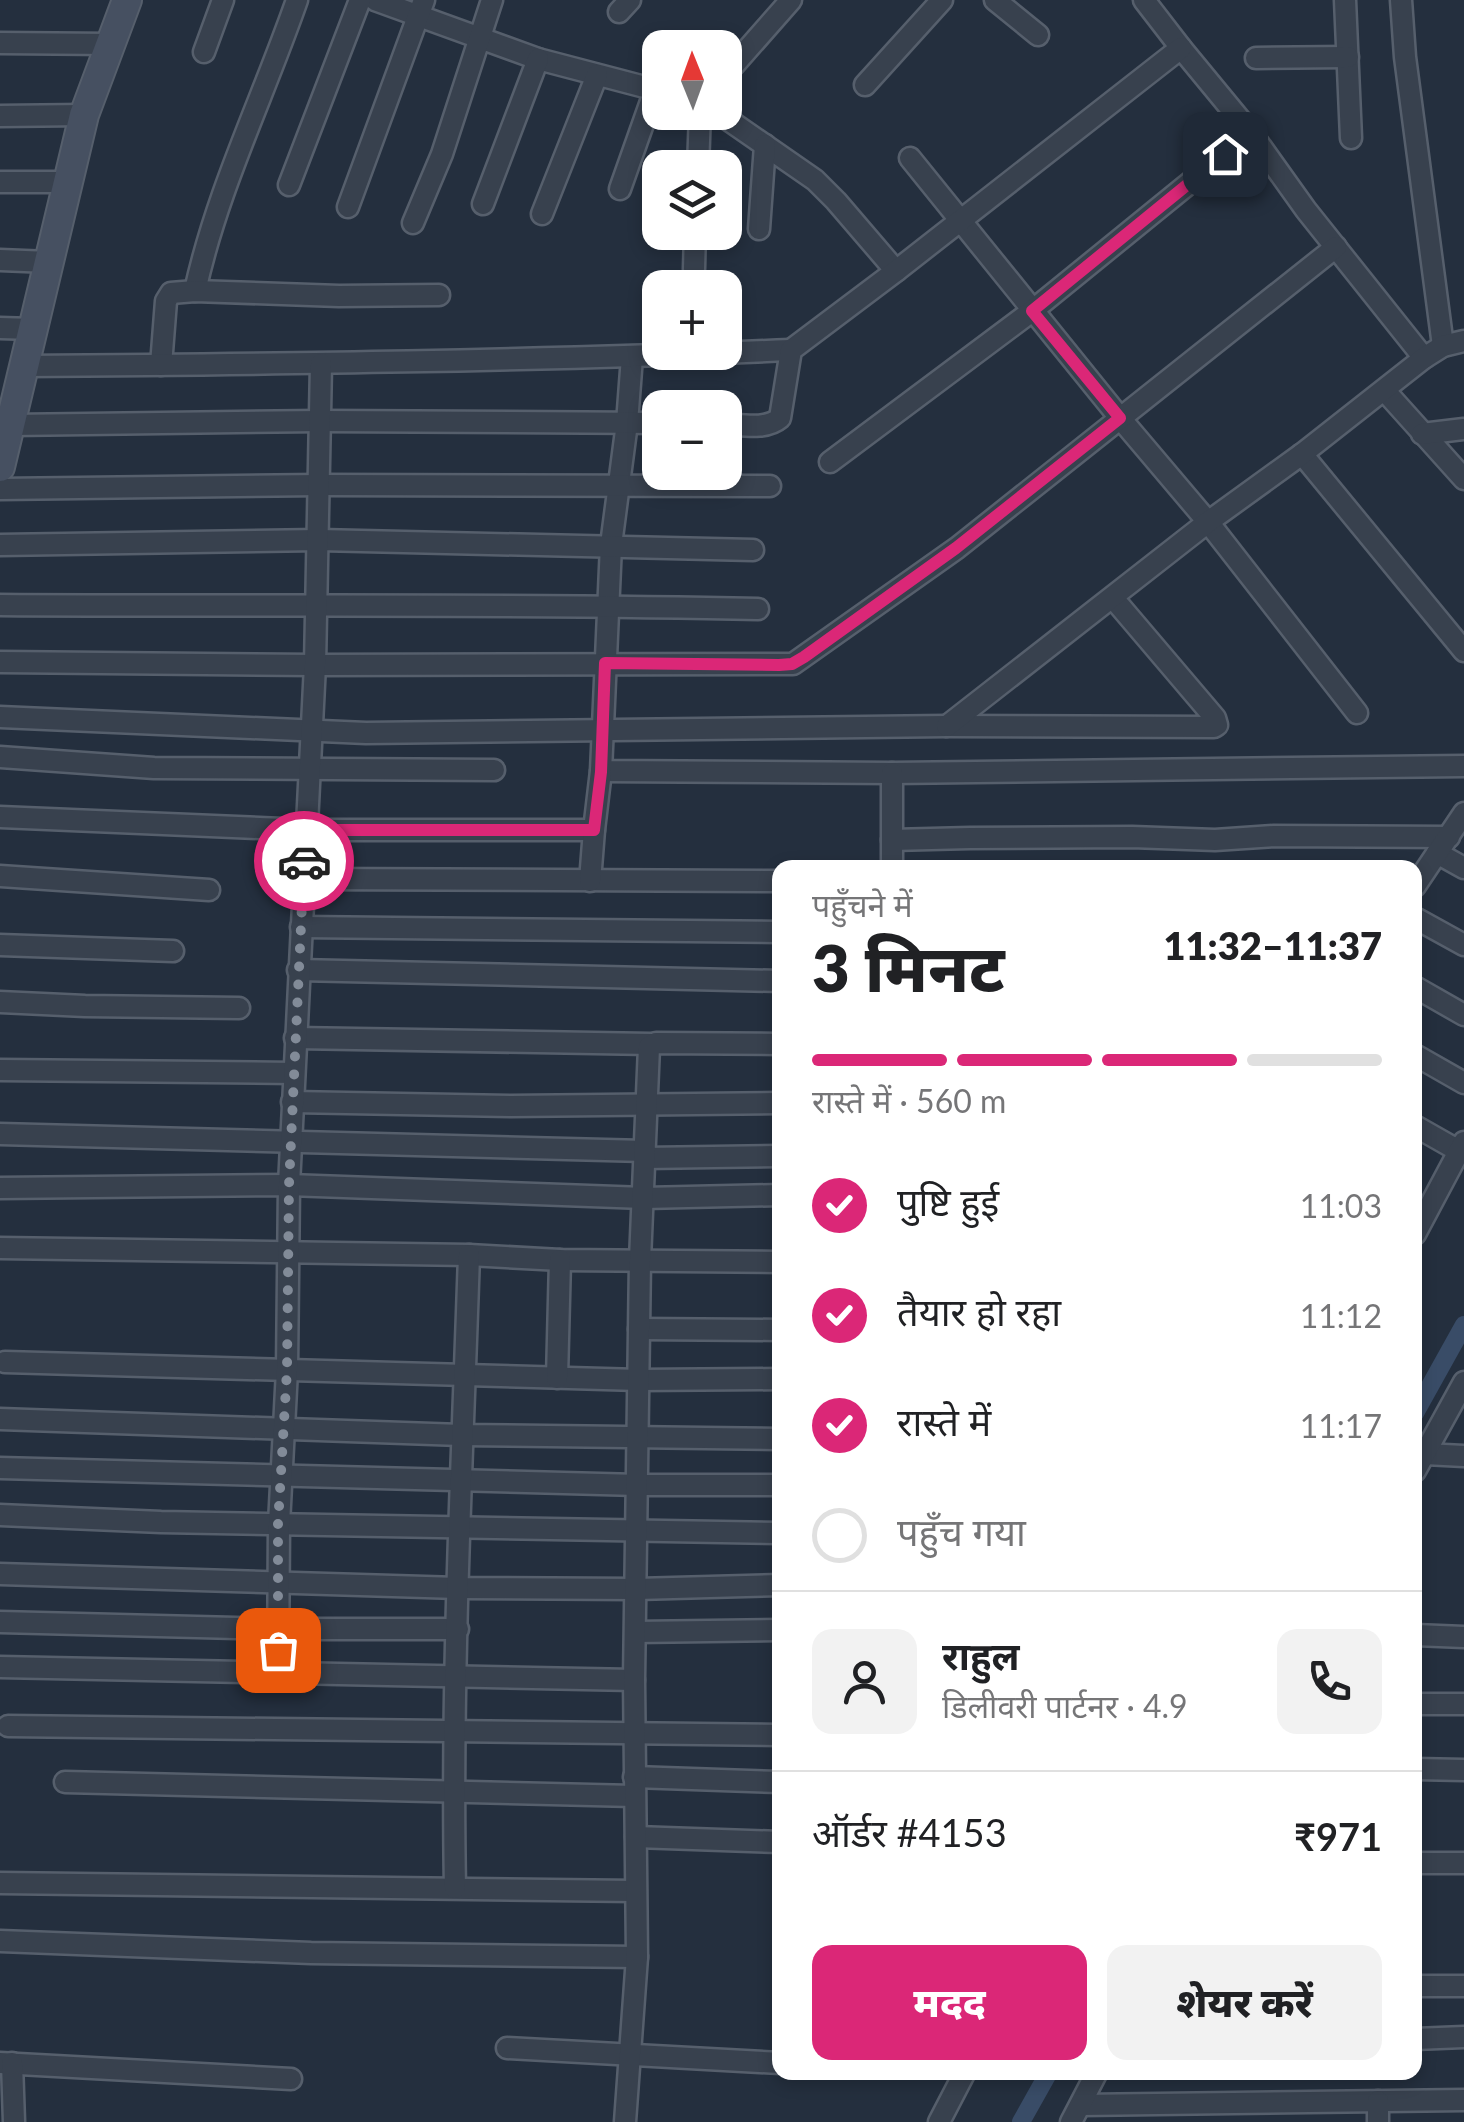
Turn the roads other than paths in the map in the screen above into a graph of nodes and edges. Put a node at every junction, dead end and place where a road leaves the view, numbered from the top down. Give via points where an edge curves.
1 (127, 0) edge
2 (223, 0) edge
3 (297, 0) edge
4 (360, 0) edge
5 (375, 0) edge
6 (492, 0) edge
7 (791, 0) edge
8 (942, 0) edge
9 (996, 0) edge
10 (1144, 0) edge
11 (1345, 0) edge
12 (1401, 0) edge
13 (422, 8) edge
14 (1038, 35) dead end
15 (480, 38) junction
16 (0, 43) edge
17 (110, 44) junction
18 (1180, 48) junction
19 (204, 52) dead end
20 (742, 56) edge
21 (1348, 57) junction
22 (1256, 58) dead end
23 (538, 59) junction
24 (597, 74) junction
25 (865, 85) dead end
26 (642, 86) edge
27 (84, 115) junction
28 (0, 116) edge
29 (643, 130) edge
30 (742, 130) edge
31 (1252, 133) junction
32 (1352, 138) dead end
33 (765, 146) junction
34 (910, 158) dead end
35 (0, 182) edge
36 (67, 182) junction
37 (289, 185) dead end
38 (620, 190) dead end
39 (482, 204) dead end
40 (348, 207) dead end
41 (542, 214) dead end
42 (960, 220) junction
43 (413, 223) dead end
44 (759, 229) dead end
45 (1336, 247) junction
46 (695, 250) edge
47 (0, 260) edge
48 (49, 262) junction
49 (694, 269) dead end
50 (896, 271) junction
51 (195, 291) junction
52 (439, 295) dead end
53 (1032, 311) junction
54 (0, 328) edge
55 (33, 329) junction
56 (1464, 341) edge
57 (1442, 346) junction
58 (791, 350) junction
59 (632, 356) junction
60 (1424, 358) junction
61 (321, 364) junction
62 (161, 365) junction
63 (15, 376) edge
64 (1385, 391) junction
65 (1120, 418) junction
66 (320, 421) junction
67 (627, 423) junction
68 (642, 423) edge
69 (742, 424) edge
70 (11, 425) junction
71 (1464, 429) edge
72 (1422, 434) junction
73 (1302, 454) junction
74 (830, 462) dead end
75 (0, 467) edge
76 (1464, 479) edge
77 (618, 484) junction
78 (319, 485) junction
79 (770, 486) dead end
80 (0, 488) edge
81 (1208, 522) junction
82 (319, 540) junction
83 (0, 544) edge
84 (611, 545) junction
85 (753, 550) dead end
86 (1112, 598) junction
87 (0, 605) edge
88 (608, 606) junction
89 (317, 607) junction
90 (758, 609) dead end
91 (1464, 650) edge
92 (0, 662) edge
93 (605, 663) junction
94 (314, 664) junction
95 (1357, 713) dead end
96 (0, 716) edge
97 (947, 726) junction
98 (603, 730) junction
99 (311, 731) junction
100 (0, 757) edge
101 (1464, 766) edge
102 (310, 770) junction
103 (494, 770) dead end
104 (601, 772) junction
105 (892, 773) junction
106 (1464, 813) edge
107 (0, 818) edge
108 (306, 830) junction
109 (594, 830) junction
110 (892, 840) junction
111 (1443, 845) junction
112 (892, 860) edge
113 (1464, 868) edge
114 (1422, 875) edge
115 (0, 876) edge
116 (304, 878) junction
117 (590, 881) junction
118 (772, 881) edge
119 (209, 890) dead end
120 (1422, 922) edge
121 (301, 927) junction
122 (772, 932) edge
123 (0, 944) edge
124 (1464, 945) edge
125 (173, 952) dead end
126 (298, 970) junction
127 (772, 981) edge
128 (1422, 990) edge
129 (0, 1002) edge
130 (239, 1008) dead end
131 (1464, 1015) edge
132 (295, 1038) junction
133 (651, 1044) junction
134 (772, 1044) edge
135 (1422, 1059) edge
136 (0, 1070) edge
137 (294, 1072) junction
138 (1464, 1083) edge
139 (292, 1102) junction
140 (772, 1103) edge
141 (646, 1104) junction
142 (1422, 1129) edge
143 (0, 1134) edge
144 (290, 1142) junction
145 (1462, 1146) edge
146 (645, 1154) junction
147 (772, 1156) edge
148 (289, 1185) junction
149 (0, 1188) edge
150 (772, 1195) edge
151 (644, 1198) junction
152 (1422, 1202) edge
153 (0, 1248) edge
154 (287, 1252) junction
155 (469, 1255) junction
156 (560, 1260) junction
157 (640, 1260) junction
158 (772, 1262) edge
159 (640, 1329) junction
160 (772, 1330) edge
161 (5, 1362) dead end
162 (287, 1370) junction
163 (465, 1374) junction
164 (557, 1378) junction
165 (639, 1380) junction
166 (772, 1380) edge
167 (1461, 1394) edge
168 (0, 1419) edge
169 (285, 1428) junction
170 (461, 1435) junction
171 (638, 1438) junction
172 (772, 1439) edge
173 (1464, 1456) edge
174 (1422, 1459) edge
175 (1422, 1462) edge
176 (0, 1468) edge
177 (283, 1476) junction
178 (460, 1480) junction
179 (638, 1485) junction
180 (772, 1486) edge
181 (0, 1515) edge
182 (278, 1524) junction
183 (458, 1526) junction
184 (636, 1530) junction
185 (772, 1533) edge
186 (0, 1574) edge
187 (278, 1582) junction
188 (772, 1585) edge
189 (458, 1588) junction
190 (637, 1589) junction
191 (0, 1622) edge
192 (277, 1628) junction
193 (458, 1629) junction
194 (772, 1630) edge
195 (636, 1632) junction
196 (1422, 1635) edge
197 (1464, 1637) edge
198 (0, 1667) edge
199 (278, 1671) junction
200 (456, 1676) junction
201 (634, 1680) junction
202 (1422, 1704) edge
203 (1464, 1704) edge
204 (8, 1726) dead end
205 (454, 1731) junction
206 (633, 1732) junction
207 (772, 1735) edge
208 (1422, 1769) edge
209 (1464, 1770) edge
210 (65, 1782) dead end
211 (772, 1782) edge
212 (634, 1786) junction
213 (454, 1793) junction
214 (636, 1837) junction
215 (772, 1842) edge
216 (1422, 1863) edge
217 (1464, 1863) edge
218 (0, 1883) edge
219 (455, 1888) junction
220 (635, 1891) junction
221 (0, 1942) edge
222 (637, 1957) junction
223 (1422, 1986) edge
224 (1464, 1986) edge
225 (1464, 2037) edge
226 (1422, 2039) edge
227 (507, 2048) dead end
228 (632, 2056) junction
229 (6, 2063) edge
230 (772, 2063) edge
231 (292, 2079) dead end
232 (961, 2080) edge
233 (1093, 2080) edge
234 (1464, 2100) edge
235 (1378, 2112) edge
236 (1076, 2113) edge
237 (14, 2122) edge
238 (625, 2122) edge
239 (940, 2122) edge

1 - 17 street
2 - 19 street
3 - 51 street via 218,204
4 - 37 street
5 - 13 street
6 - 15 street
7 - 20 street
8 - 25 street
9 - 14 street
10 - 18 street
11 - 21 street
12 - 57 street
13 - 15 street
13 - 40 street
15 - 23 street
15 - 43 street
16 - 17 street
17 - 27 street
18 - 31 street
18 - 42 street
21 - 22 street
21 - 32 street
23 - 24 street
23 - 39 street
24 - 26 street
24 - 41 street
27 - 28 street
27 - 36 street
29 - 38 street
30 - 33 street
31 - 45 street
31 - 53 street
33 - 44 street
33 - 50 street via 826,190
34 - 42 street
35 - 36 street
36 - 48 street
42 - 50 street
42 - 53 street
45 - 60 street
45 - 65 street
46 - 49 street
47 - 48 street
48 - 55 street
50 - 58 street
51 - 52 street
51 - 62 street via 168,296
53 - 65 street
53 - 74 street
54 - 55 street
55 - 63 street
56 - 57 street
57 - 60 street
58 - 59 street
58 - 69 street via 780,418
59 - 61 street
59 - 67 street
60 - 64 street
61 - 62 street
61 - 66 street
62 - 63 street
63 - 70 street
64 - 72 street
64 - 73 street
65 - 81 street
65 - 93 street via 956,548 792,664
66 - 67 street
66 - 70 street
66 - 78 street
67 - 68 street
67 - 77 street
70 - 75 street
71 - 72 street
72 - 76 street
73 - 81 street
73 - 91 street
77 - 78 street
77 - 79 street
77 - 84 street
78 - 80 street
78 - 82 street
81 - 86 street
81 - 95 street
82 - 83 street
82 - 84 street
82 - 89 street
84 - 85 street
84 - 88 street
86 - 97 street
86 - 97 street via 1214,718 1214,728
87 - 89 street
88 - 89 street
88 - 90 street
88 - 93 street
89 - 94 street
92 - 94 street
93 - 94 street
93 - 98 street
94 - 99 street
96 - 99 street
97 - 98 street
98 - 99 street
98 - 104 street
99 - 102 street
100 - 102 street
101 - 105 street
102 - 103 street
102 - 108 street
104 - 105 street
104 - 109 street
105 - 110 street
106 - 111 street
107 - 108 street
108 - 109 street
108 - 116 street
109 - 117 street
110 - 111 street via 1274,836
110 - 112 street
111 - 113 street
111 - 114 street
115 - 119 street
116 - 117 street
116 - 121 street
117 - 118 street
120 - 124 street
121 - 122 street
121 - 126 street
123 - 125 street
126 - 127 street
126 - 132 street
128 - 131 street
129 - 130 street
132 - 133 street
132 - 137 street
133 - 134 street
133 - 141 street
135 - 138 street
136 - 137 street
137 - 139 street
139 - 141 street
139 - 144 street
140 - 141 street
141 - 146 street
142 - 145 street
143 - 144 street
144 - 146 street
144 - 148 street
145 - 152 street
146 - 147 street
146 - 151 street
148 - 149 street
148 - 151 street
148 - 154 street
150 - 151 street
151 - 157 street
153 - 154 street
154 - 155 street
154 - 162 street
155 - 156 street
155 - 163 street
156 - 157 street
156 - 164 street
157 - 158 street
157 - 159 street
159 - 160 street
159 - 165 street
161 - 162 street
162 - 163 street
162 - 169 street
163 - 164 street
163 - 170 street
164 - 165 street
165 - 166 street
165 - 171 street
167 - 174 street
168 - 169 street
169 - 170 street
169 - 177 street
170 - 171 street
170 - 178 street
171 - 172 street
171 - 179 street
173 - 175 street
176 - 177 street
177 - 178 street
177 - 182 street
178 - 179 street
178 - 183 street
179 - 180 street
179 - 184 street
181 - 182 street
182 - 183 street
182 - 187 street
183 - 184 street
183 - 189 street
184 - 185 street
184 - 190 street
186 - 187 street
187 - 189 street
187 - 192 street
188 - 190 street
189 - 190 street
189 - 193 street
190 - 195 street
191 - 192 street
192 - 193 street
192 - 199 street
193 - 200 street
194 - 195 street
195 - 201 street
196 - 197 street
198 - 199 street
199 - 200 street
200 - 201 street
200 - 205 street
201 - 206 street
202 - 203 street
204 - 205 street
205 - 206 street
205 - 213 street
206 - 207 street
206 - 212 street
208 - 209 street
210 - 213 street
211 - 212 street
212 - 213 street
212 - 214 street
213 - 219 street
214 - 215 street
214 - 220 street
216 - 217 street
218 - 219 street
219 - 220 street
220 - 222 street
221 - 222 street
222 - 228 street
223 - 224 street
225 - 226 street
227 - 228 street
228 - 230 street
228 - 238 street
229 - 231 street
229 - 237 street
232 - 239 street
233 - 236 street
234 - 235 street
235 - 236 street

